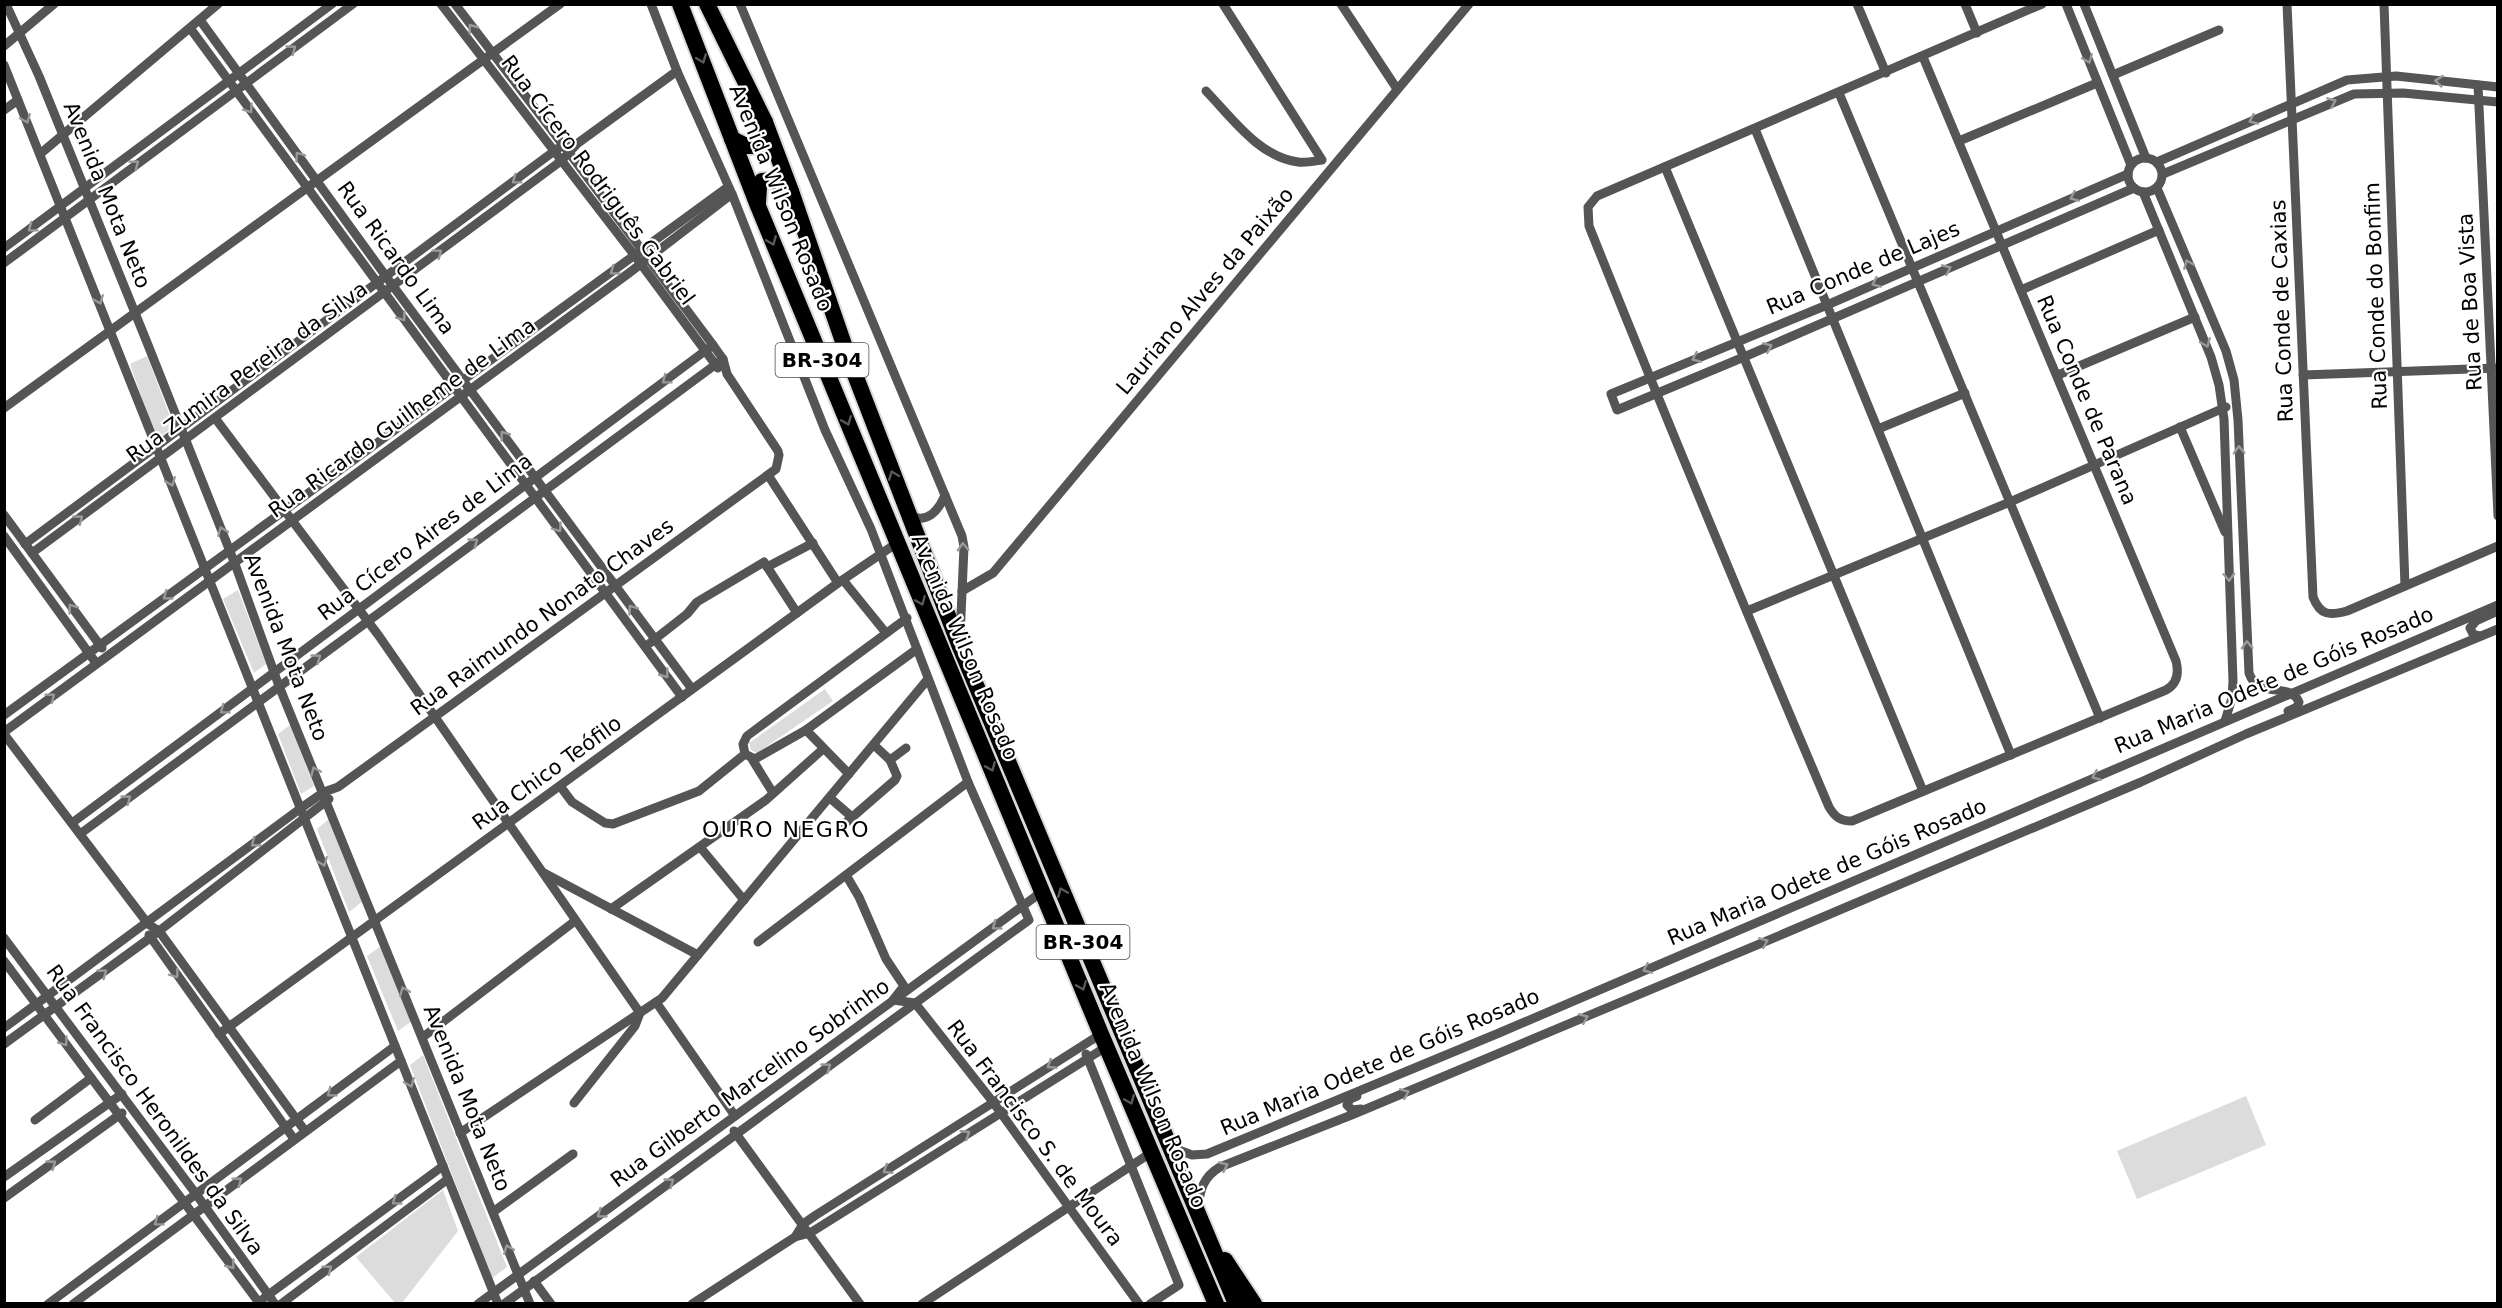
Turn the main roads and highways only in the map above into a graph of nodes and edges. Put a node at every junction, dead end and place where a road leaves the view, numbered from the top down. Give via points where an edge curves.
1 (680, 4) edge
2 (707, 4) edge
3 (765, 122) junction
4 (732, 139) junction
5 (791, 191) junction
6 (758, 206) junction
7 (1207, 1236) junction
8 (1234, 1297) edge
9 (1212, 1302) edge
10 (1254, 1304) edge

1 -> 4 highway, Avenida Wilson Rosado / BR-304
2 - 3 highway, Avenida Wilson Rosado / BR-304
3 - 4 highway via 762,141 757,146
3 - 5 highway, Avenida Wilson Rosado / BR-304
4 - 6 highway, Avenida Wilson Rosado / BR-304
5 - 6 highway via 773,180 762,181
7 -> 5 highway, Avenida Wilson Rosado / BR-304 via 960,647 849,359
6 -> 9 highway, Avenida Wilson Rosado / BR-304 via 1192,1245
7 - 8 highway, Avenida Wilson Rosado / BR-304
7 - 10 highway

